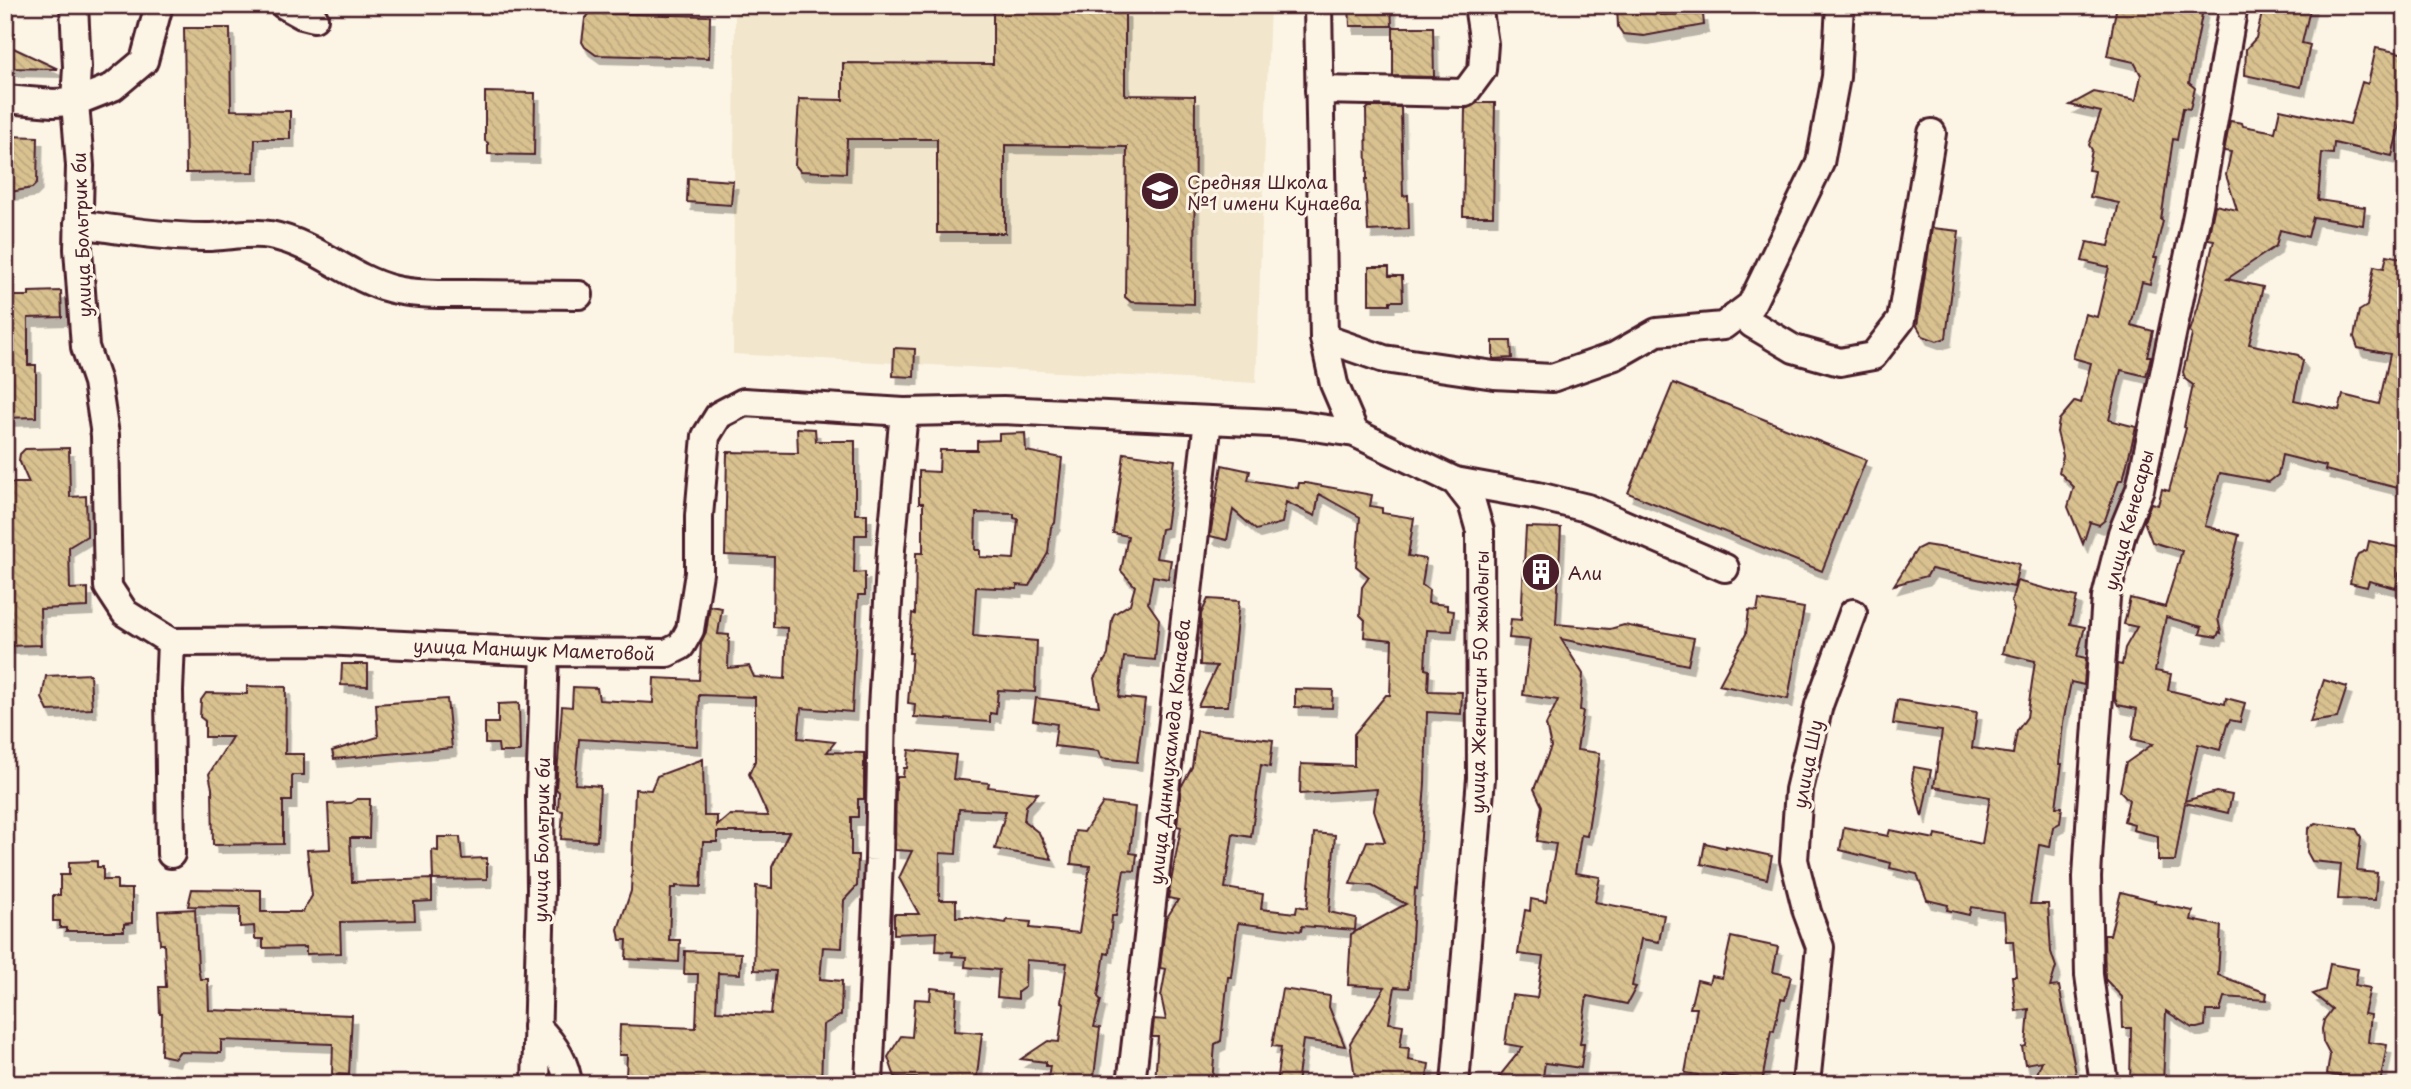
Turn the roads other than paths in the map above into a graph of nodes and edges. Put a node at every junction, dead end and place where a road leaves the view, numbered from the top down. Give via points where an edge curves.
1 (74, 5) edge
2 (159, 5) edge
3 (284, 5) edge
4 (1318, 5) edge
5 (1478, 5) edge
6 (1840, 5) edge
7 (2234, 5) edge
8 (314, 18) dead end
9 (1319, 90) junction
10 (5, 99) edge
11 (75, 102) junction
12 (1932, 133) dead end
13 (78, 224) junction
14 (579, 295) dead end
15 (1741, 313) junction
16 (1324, 338) junction
17 (904, 412) junction
18 (1208, 420) junction
19 (1355, 432) junction
20 (1455, 481) junction
21 (1725, 568) dead end
22 (1853, 613) dead end
23 (171, 642) junction
24 (545, 652) junction
25 (171, 854) dead end
26 (537, 1027) junction
27 (536, 1084) edge
28 (568, 1084) edge
29 (869, 1084) edge
30 (1131, 1084) edge
31 (1455, 1084) edge
32 (1806, 1084) edge
33 (2104, 1084) edge

1 - 11 street, улица Больтрик би
2 - 11 street via 144,61 113,87
3 - 8 street
4 - 9 street
5 - 9 street via 1484,44 1482,70 1465,93
6 - 15 street via 1836,77 1820,163 1751,305
7 - 33 street, улица Кенесары via 2199,205 2140,489 2122,533 2106,597 2087,877 2089,975
9 - 16 street
10 - 11 street
11 - 13 street, улица Больтрик би
12 - 15 street via 1900,320 1873,356 1840,362 1794,349
13 - 14 street via 207,237 269,234 305,245 392,289
13 - 23 street, улица Больтрик би via 86,347 105,435 108,587 125,613
15 - 16 street via 1723,327 1657,332 1615,356 1552,378 1494,375 1384,359
16 - 19 street via 1334,384
17 - 18 street, улица Маншук Маметовой via 1003,410
17 - 24 street, улица Маншук Маметовой via 744,402 719,415 706,436 699,573 690,630 681,646 667,653
17 - 29 street via 883,696
18 - 19 street, улица Маншук Маметовой
18 - 30 street, улица Динмухамеда Конаева
19 - 20 street
20 - 21 street via 1587,508
20 - 31 street, улица Женистин 50 жылдыгы via 1472,503 1480,531 1481,764
22 - 32 street, улица Шу via 1819,705 1799,790 1794,860 1819,947
23 - 24 street, улица Маншук Маметовой via 324,641
23 - 25 street
24 - 26 street, улица Больтрик би
26 - 27 street, улица Больтрик би
26 - 28 street via 564,1064

